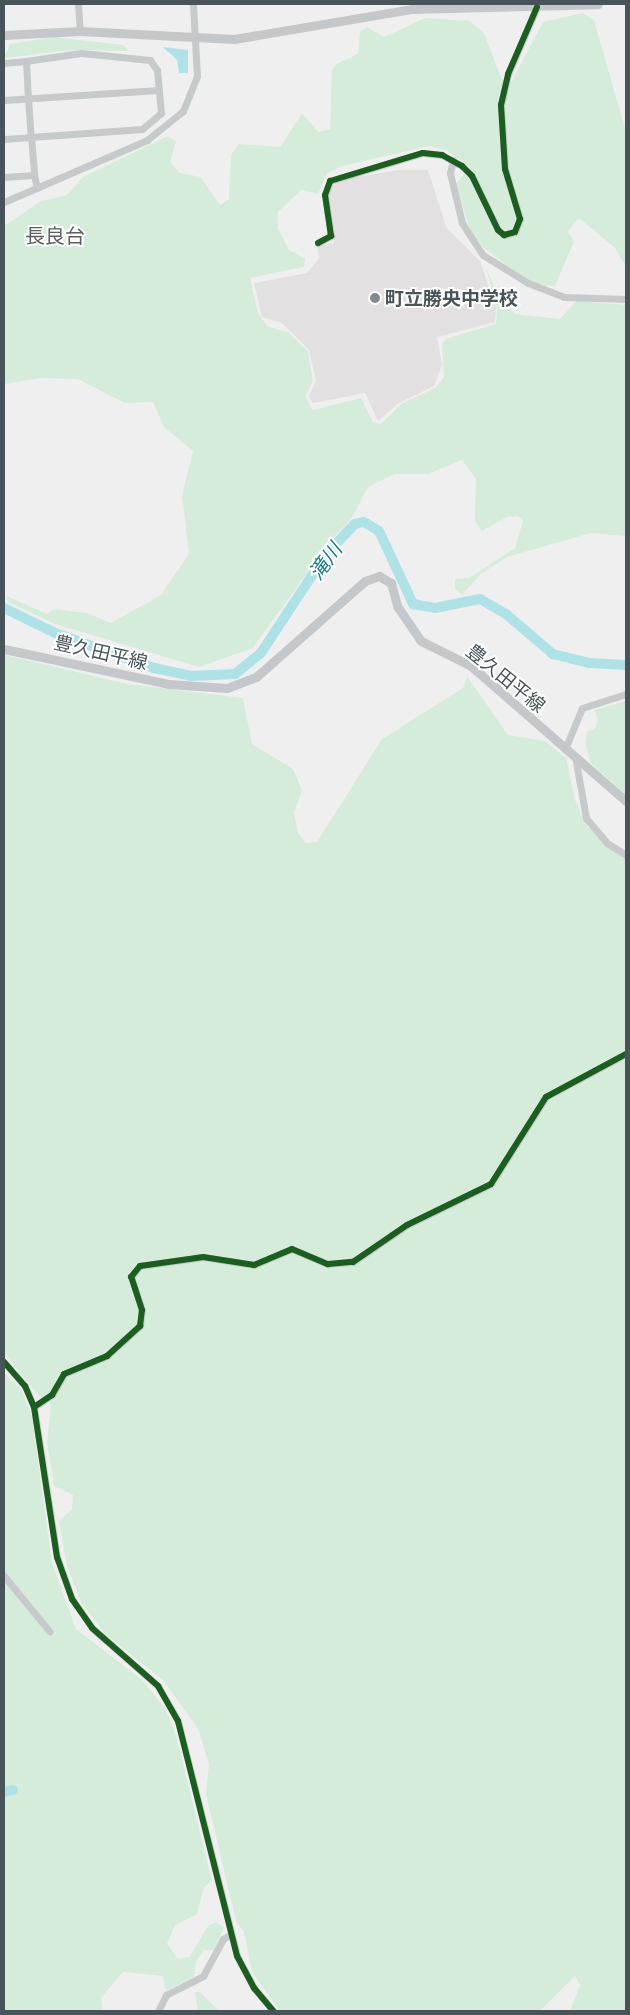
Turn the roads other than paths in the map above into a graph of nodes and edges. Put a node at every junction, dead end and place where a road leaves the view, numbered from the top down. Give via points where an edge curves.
1 (78, 4) edge
2 (192, 4) edge
3 (598, 4) edge
4 (531, 6) edge
5 (80, 31) junction
6 (4, 35) edge
7 (196, 40) junction
8 (26, 61) junction
9 (4, 62) edge
10 (159, 90) junction
11 (28, 98) junction
12 (4, 100) edge
13 (31, 137) junction
14 (4, 139) edge
15 (452, 160) junction
16 (34, 175) junction
17 (4, 177) edge
18 (37, 188) junction
19 (4, 202) edge
20 (318, 243) dead end
21 (626, 300) edge
22 (4, 649) edge
23 (626, 694) edge
24 (565, 749) junction
25 (574, 756) junction
26 (626, 801) edge
27 (626, 855) edge
28 (626, 1054) edge
29 (4, 1362) edge
30 (34, 1407) junction
31 (4, 1576) edge
32 (50, 1632) dead end
33 (231, 1934) junction
34 (158, 2011) edge
35 (273, 2011) edge

1 - 5 street
2 - 7 street
3 - 4 main road
4 - 7 main road via 412,9 234,39
4 - 15 street via 501,105 505,169 520,219 515,232 504,235 498,230 472,176
5 - 6 main road
5 - 7 main road
7 - 18 street via 194,87 174,121 147,140
8 - 9 street
8 - 10 street via 81,53 150,60 157,70
8 - 11 street
10 - 11 street
10 - 13 street via 161,113 142,129
11 - 12 street
11 - 13 street
13 - 14 street
13 - 16 street
15 - 20 street via 423,153 336,177 324,195 330,239
15 - 21 street via 450,173 462,223 483,255 528,283 564,297
16 - 17 street
16 - 18 street
18 - 19 street
22 - 24 main road, 豊久田平線 via 169,684 227,688 256,677 365,581 379,576 391,583 397,606 421,641 471,666
23 - 24 street via 582,708
24 - 25 main road, 豊久田平線
25 - 26 main road, 豊久田平線
25 - 27 street via 586,818 608,843
28 - 30 street via 546,1097 491,1184 407,1226 354,1262 328,1264 292,1249 254,1266 203,1257 140,1266 131,1277 142,1310 140,1326 107,1356 64,1374 52,1395
29 - 30 street via 25,1386
30 - 33 street via 64,1578 92,1628 158,1686 178,1721
31 - 32 street
33 - 34 street via 223,1939 202,1976 166,1995
33 - 35 street via 244,1972

